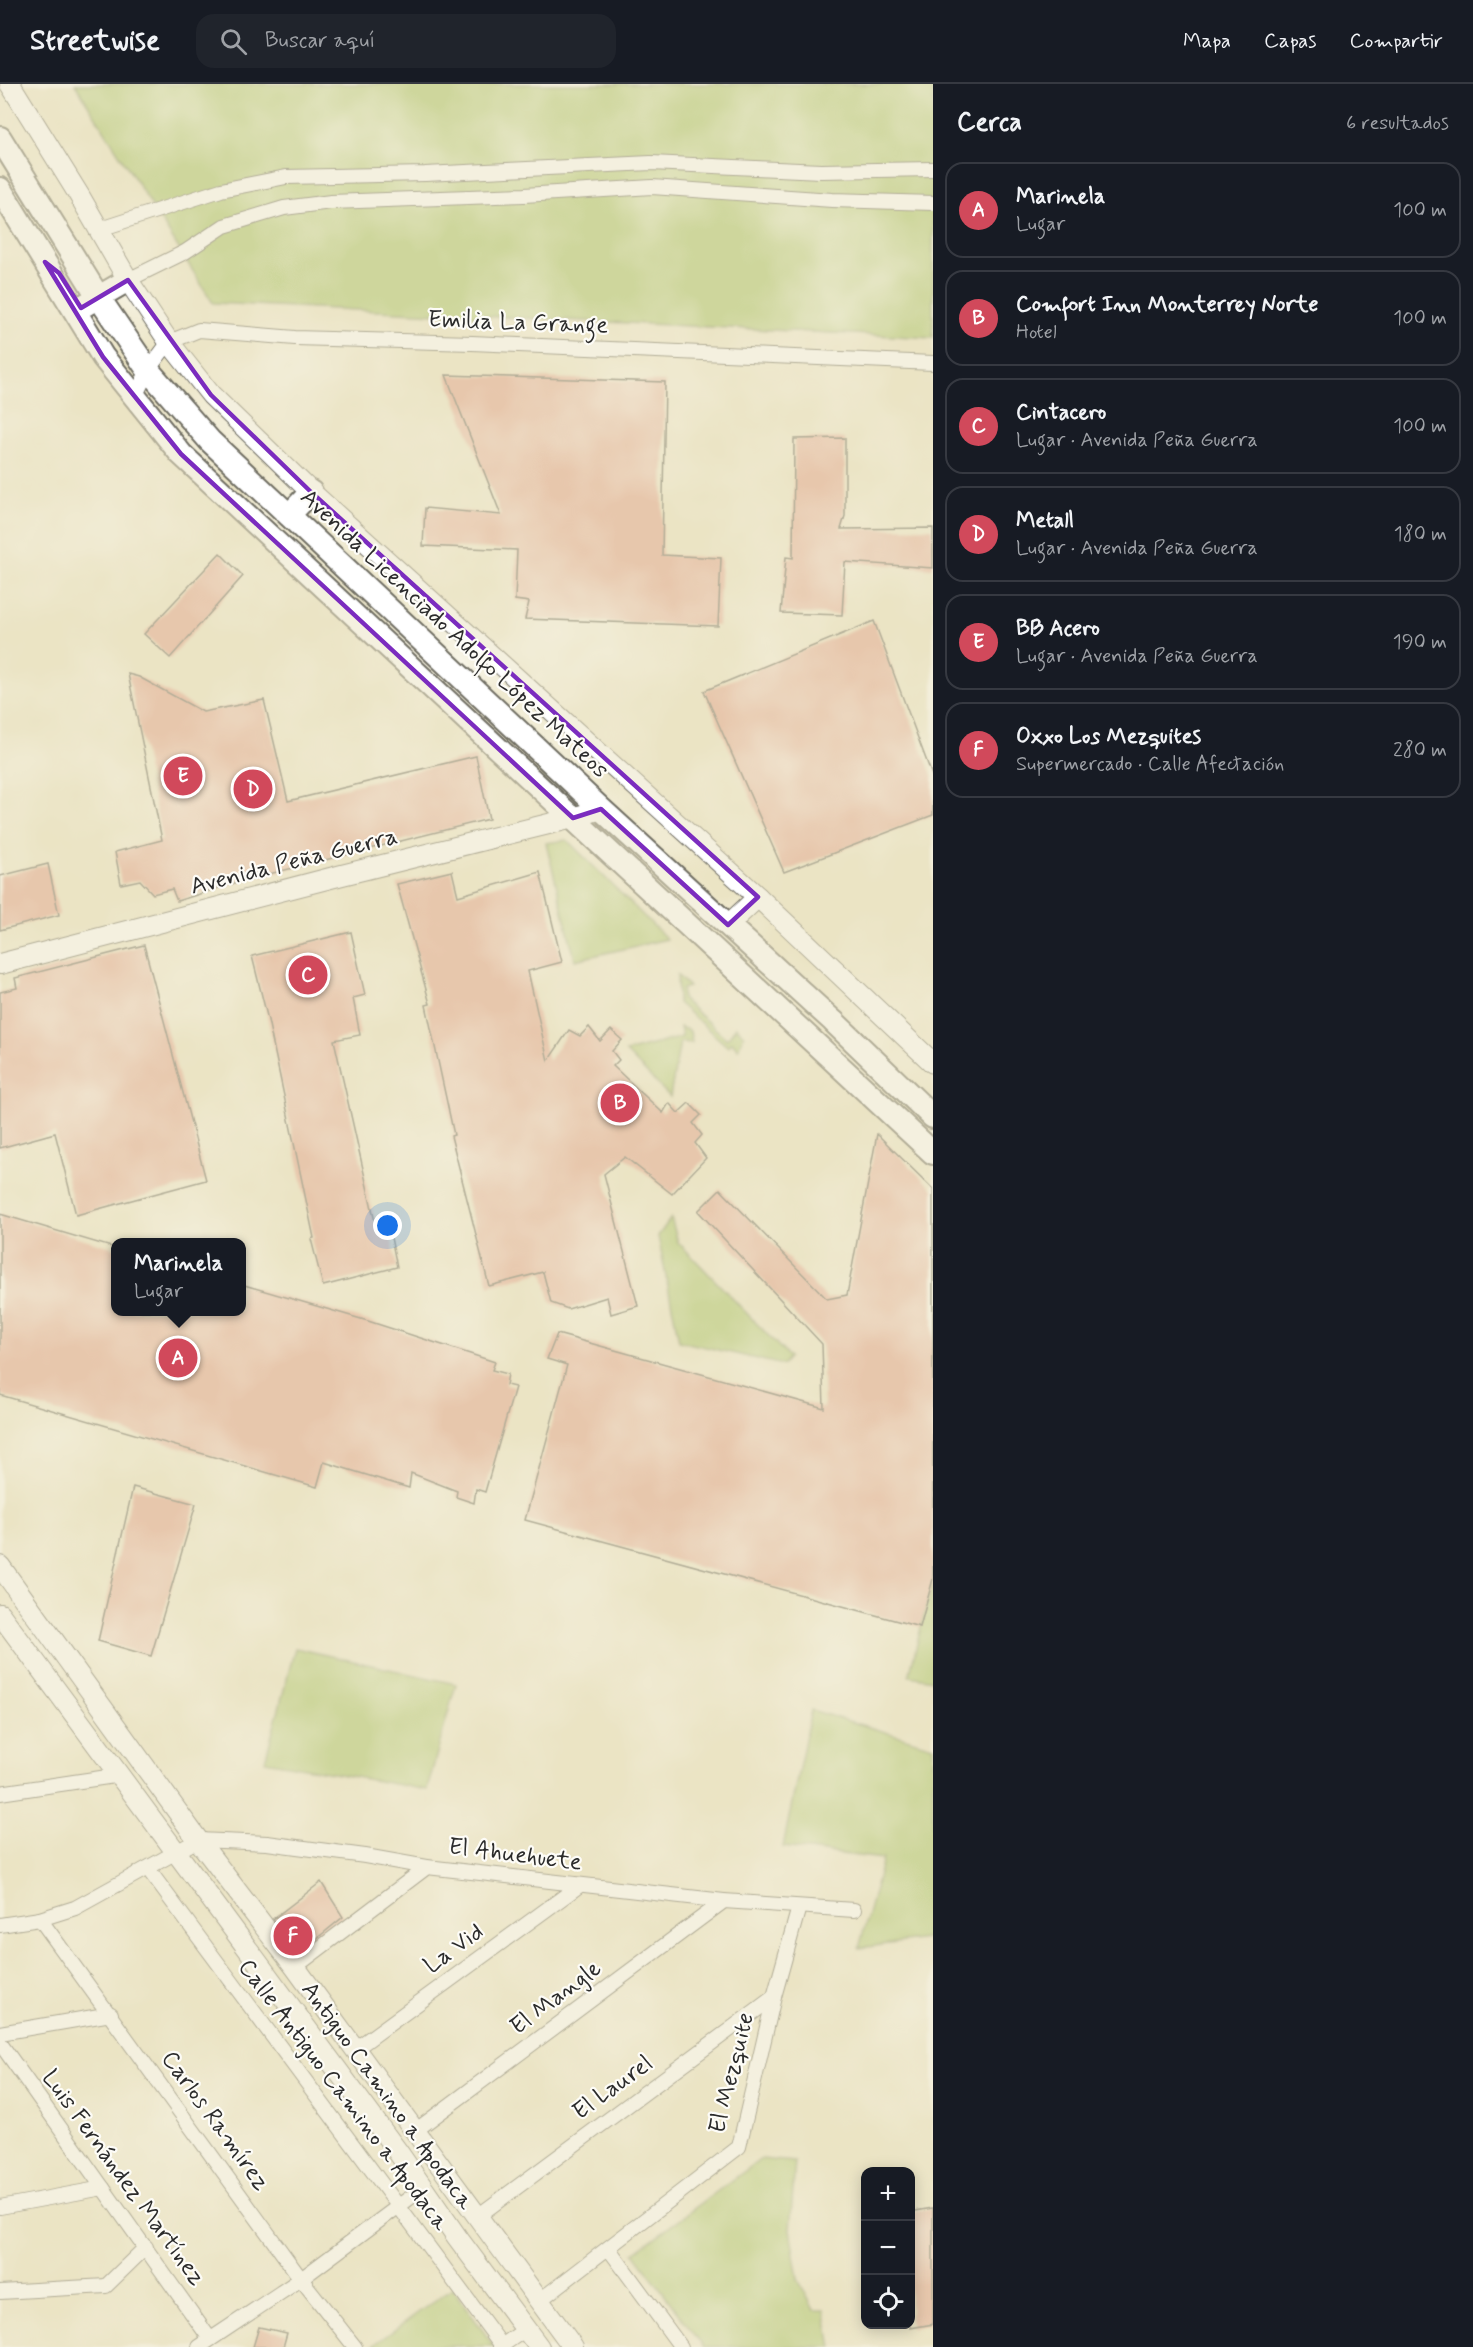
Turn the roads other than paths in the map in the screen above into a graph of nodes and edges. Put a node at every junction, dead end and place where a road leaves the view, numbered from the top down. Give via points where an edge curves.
1 (10, 84) edge
2 (0, 138) edge
3 (933, 169) edge
4 (0, 189) edge
5 (933, 203) edge
6 (97, 230) junction
7 (45, 262) junction
8 (128, 280) junction
9 (99, 298) junction
10 (169, 342) junction
11 (933, 363) edge
12 (148, 370) junction
13 (135, 397) junction
14 (310, 492) junction
15 (288, 514) junction
16 (601, 809) junction
17 (573, 818) junction
18 (758, 897) junction
19 (728, 926) junction
20 (0, 964) edge
21 (933, 1063) edge
22 (933, 1118) edge
23 (933, 1153) edge
24 (0, 1566) edge
25 (0, 1614) edge
26 (121, 1775) junction
27 (0, 1793) edge
28 (198, 1840) junction
29 (175, 1850) junction
30 (427, 1867) junction
31 (148, 1869) junction
32 (580, 1885) junction
33 (724, 1901) junction
34 (799, 1907) junction
35 (854, 1910) dead end
36 (40, 1919) junction
37 (0, 1925) edge
38 (295, 1967) junction
39 (774, 1997) junction
40 (111, 2014) junction
41 (0, 2033) edge
42 (0, 2043) edge
43 (354, 2050) junction
44 (415, 2131) junction
45 (104, 2188) junction
46 (423, 2188) junction
47 (398, 2205) junction
48 (0, 2207) edge
49 (478, 2216) junction
50 (146, 2247) junction
51 (609, 2248) junction
52 (300, 2279) junction
53 (0, 2292) edge
54 (539, 2301) junction
55 (526, 2329) junction
56 (205, 2343) edge
57 (356, 2347) edge
58 (502, 2347) edge
59 (539, 2347) edge
60 (573, 2347) edge
61 (681, 2347) edge

1 - 6 street
2 - 9 main road, Avenida Licenciado Adolfo López Mateos
3 - 6 street via 821,171 651,163 286,177 221,190
4 - 7 main road
5 - 8 street via 652,187 332,202 284,208 224,226 185,252
6 - 8 street
7 - 9 main road via 59,273 80,304 86,306
7 - 13 main road via 103,357
8 - 9 main road
8 - 10 street
9 - 12 main road, Avenida Licenciado Adolfo López Mateos
10 - 11 street, Emilia La Grange via 199,330 295,338
10 - 12 street
10 - 14 street via 211,395
12 - 13 street
12 - 15 main road, Avenida Licenciado Adolfo López Mateos via 210,441
13 - 17 main road via 181,454
14 - 15 main road
14 - 18 street
15 - 16 main road, Avenida Licenciado Adolfo López Mateos
16 - 17 street, Avenida Peña Guerra
16 - 19 main road, Avenida Licenciado Adolfo López Mateos
17 - 20 street, Avenida Peña Guerra
17 - 23 main road
18 - 19 street
18 - 21 street
19 - 22 main road, Avenida Licenciado Adolfo López Mateos
24 - 28 street
25 - 26 street, Antiguo Camino a Apodaca
26 - 27 street
26 - 29 street, Antiguo Camino a Apodaca
28 - 29 street, El Ahuehuete
28 - 30 street, El Ahuehuete via 267,1843
28 - 38 street
29 - 31 street, El Ahuehuete
29 - 46 street, Antiguo Camino a Apodaca
30 - 32 street, El Ahuehuete
30 - 38 street
31 - 36 street, El Ahuehuete via 75,1908
31 - 47 street, Calle Antiguo Camino a Apodaca
32 - 33 street, El Ahuehuete
32 - 43 street, La Vid
33 - 34 street, El Ahuehuete
33 - 44 street, El Mangle
34 - 35 street, El Ahuehuete
34 - 39 street, El Mezquite
36 - 37 street, El Ahuehuete
36 - 40 street, Carlos Ramírez
38 - 43 street
39 - 49 street, El Laurel
39 - 51 street, El Mezquite via 739,2147
40 - 41 street
40 - 52 street, Carlos Ramírez
42 - 45 street, Luis Fernández Martínez
43 - 44 street
44 - 49 street
45 - 48 street
45 - 50 street, Luis Fernández Martínez
46 - 47 street
46 - 55 street, Antiguo Camino a Apodaca
47 - 52 street
47 - 58 street, Calle Antiguo Camino a Apodaca
49 - 54 street
50 - 53 street via 106,2286
50 - 56 street, Luis Fernández Martínez
51 - 54 street, El Mezquite
51 - 61 street
52 - 56 street
52 - 57 street, Carlos Ramírez
54 - 60 street
55 - 58 street
55 - 59 street, Antiguo Camino a Apodaca

